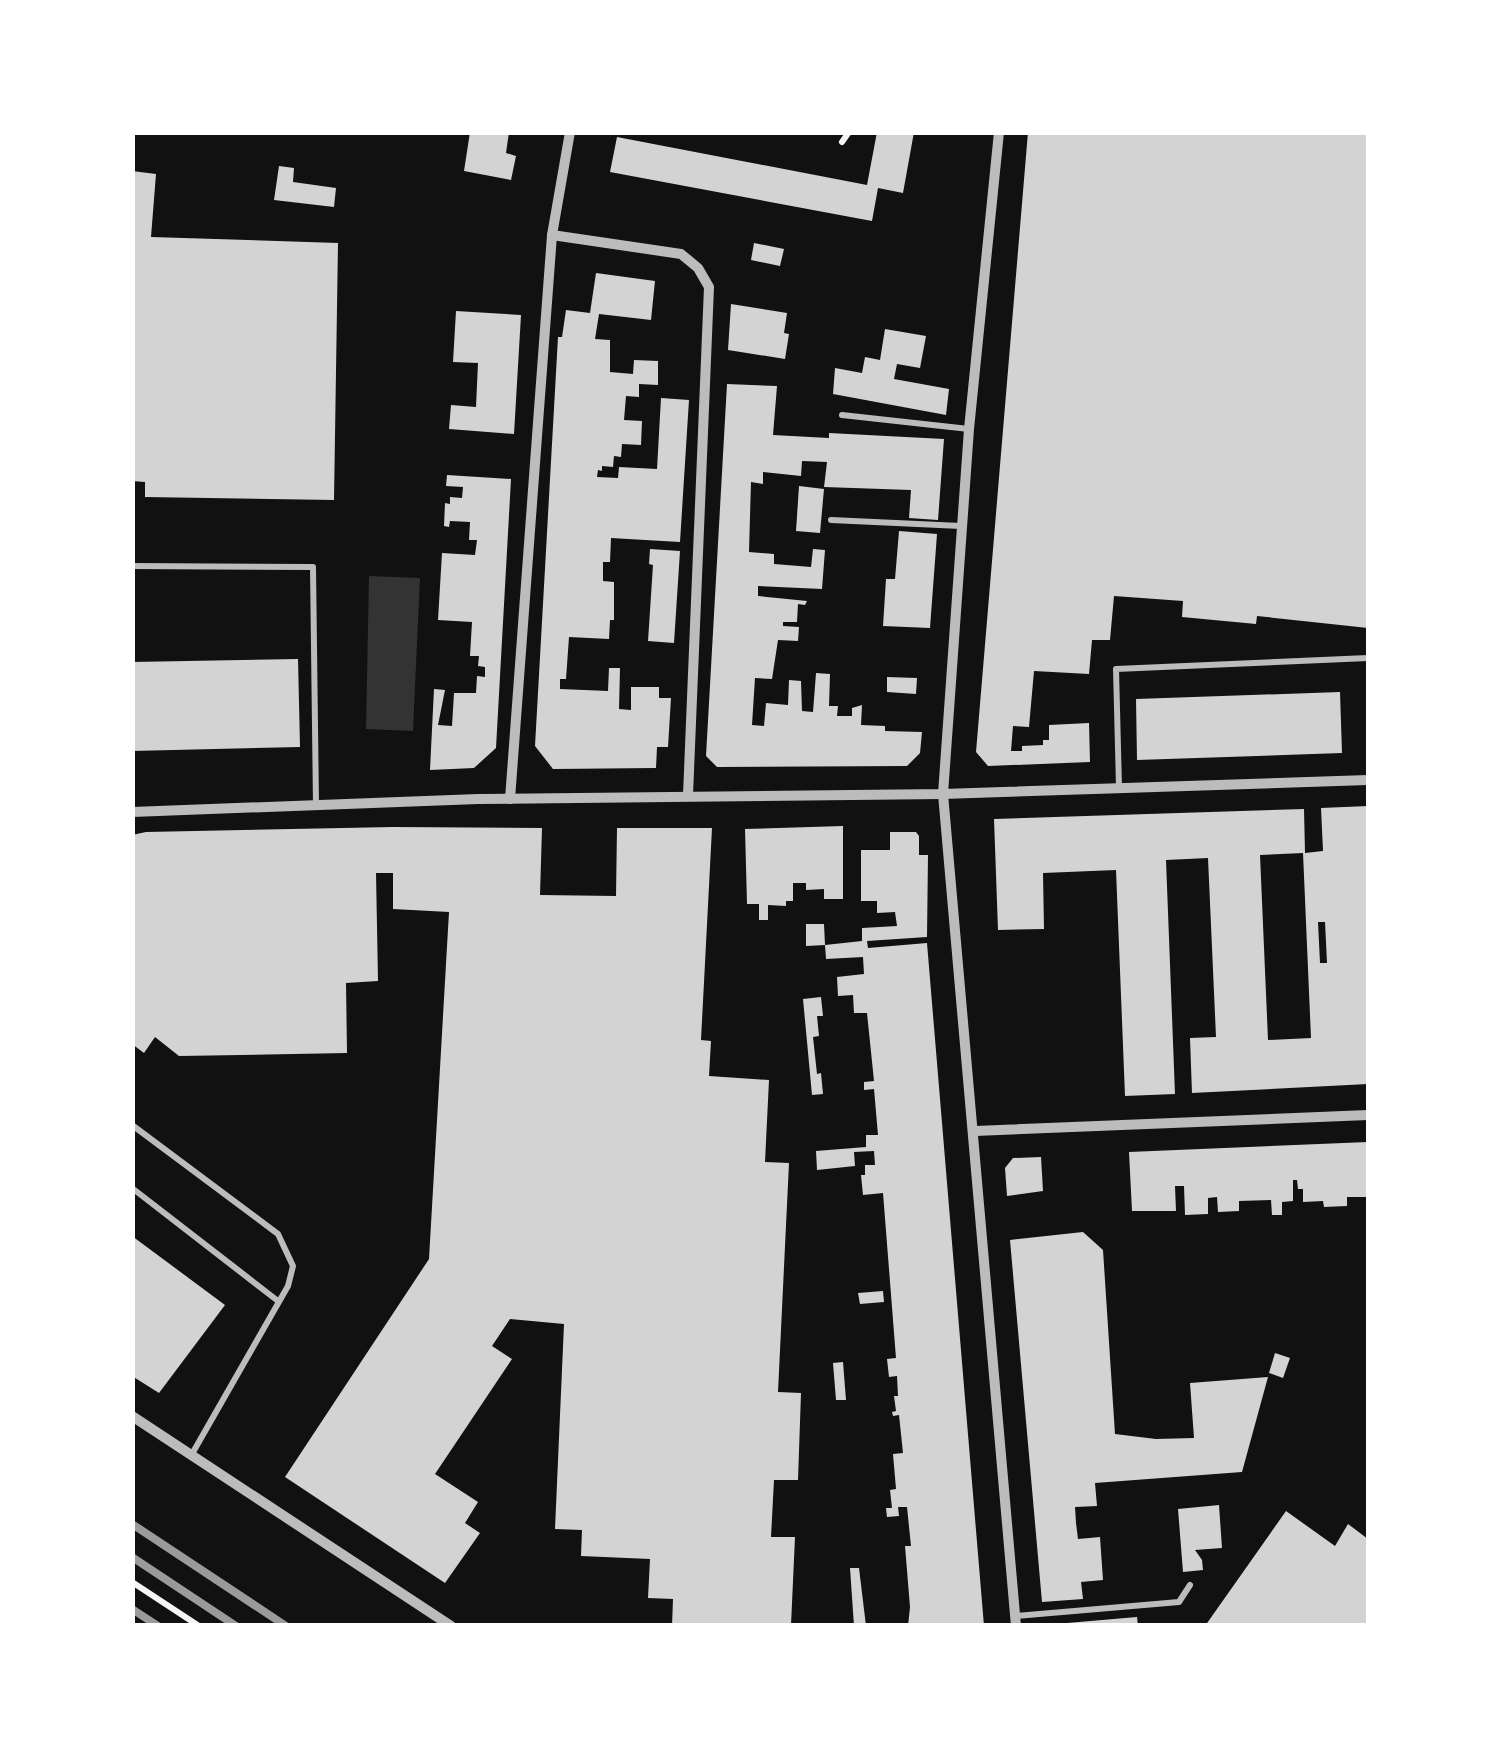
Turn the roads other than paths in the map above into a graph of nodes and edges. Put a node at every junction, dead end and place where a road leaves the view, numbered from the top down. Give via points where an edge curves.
1 (570, 132) edge
2 (999, 132) edge
3 (552, 235) junction
4 (842, 416) dead end
5 (969, 429) junction
6 (831, 520) dead end
7 (962, 526) junction
8 (132, 566) edge
9 (1368, 658) edge
10 (1368, 780) edge
11 (1119, 788) junction
12 (943, 794) junction
13 (688, 795) junction
14 (510, 799) junction
15 (316, 804) junction
16 (132, 812) edge
17 (1368, 1115) edge
18 (132, 1126) edge
19 (974, 1131) junction
20 (132, 1188) edge
21 (278, 1300) junction
22 (132, 1416) edge
23 (191, 1455) junction
24 (1190, 1585) dead end
25 (1016, 1620) edge
26 (451, 1626) edge

1 - 3 street
2 - 5 street
3 - 13 street via 680,254 709,286
3 - 14 street
4 - 5 lane
5 - 7 street
6 - 7 lane
7 - 12 street
8 - 15 lane via 313,567
9 - 11 lane via 1116,669
10 - 11 street
11 - 12 street
12 - 13 street
12 - 19 street
13 - 14 street
14 - 15 street
15 - 16 street
17 - 19 street
18 - 21 lane via 278,1234 293,1266
19 - 25 street
20 - 21 lane
21 - 23 lane
22 - 23 street
23 - 26 street
24 - 25 lane via 1178,1602

